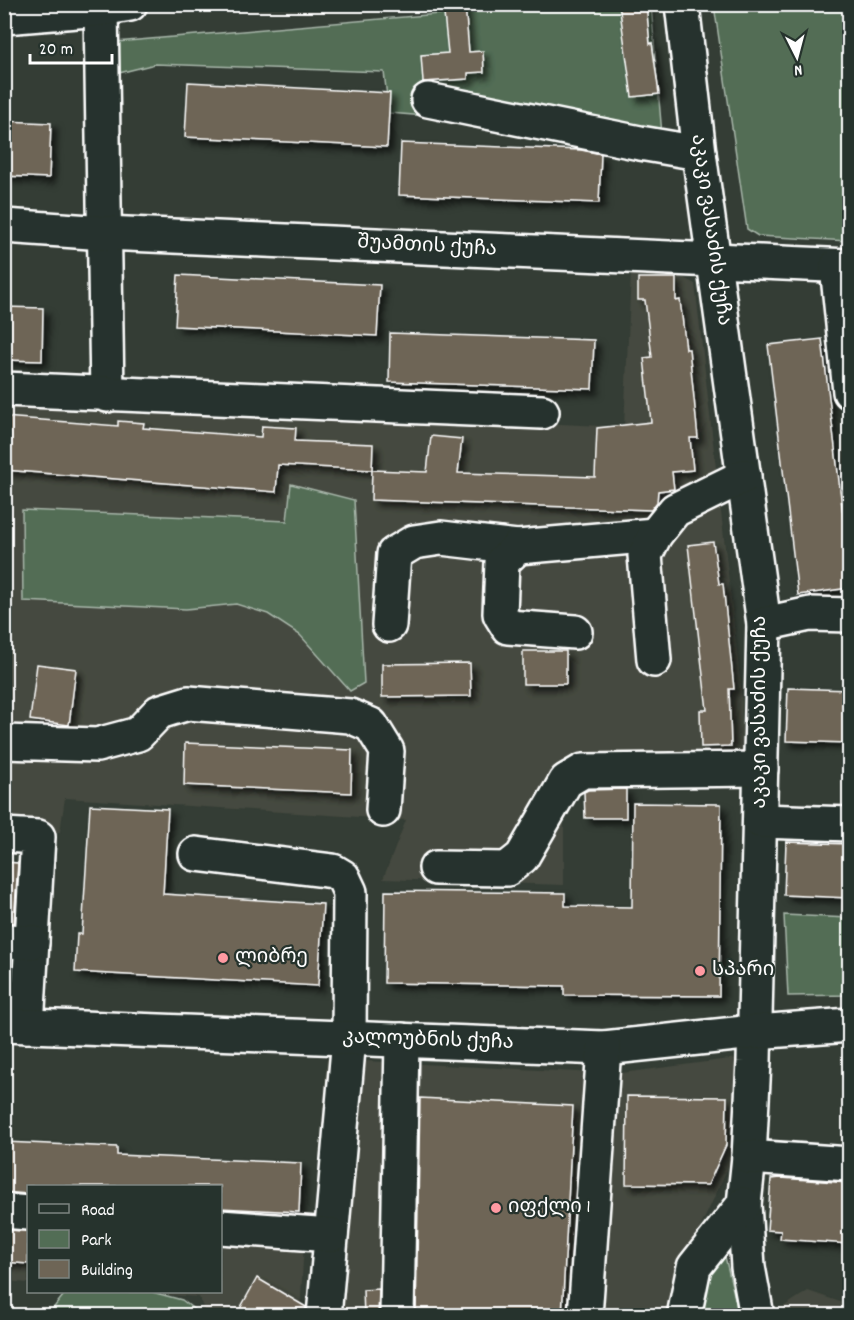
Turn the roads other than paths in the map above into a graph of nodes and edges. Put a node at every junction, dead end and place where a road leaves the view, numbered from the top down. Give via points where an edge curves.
1 (682, 4) edge
2 (115, 7) edge
3 (4, 17) edge
4 (428, 100) dead end
5 (699, 153) junction
6 (4, 226) edge
7 (105, 233) junction
8 (714, 260) junction
9 (843, 266) edge
10 (4, 389) edge
11 (849, 392) edge
12 (107, 395) junction
13 (542, 412) dead end
14 (744, 476) junction
15 (655, 536) junction
16 (518, 547) junction
17 (849, 615) edge
18 (764, 624) junction
19 (389, 625) dead end
20 (575, 632) dead end
21 (654, 660) dead end
22 (4, 742) edge
23 (761, 769) junction
24 (383, 810) dead end
25 (760, 820) junction
26 (849, 824) edge
27 (4, 835) edge
28 (196, 854) dead end
29 (436, 867) dead end
30 (18, 941) edge
31 (16, 1025) edge
32 (849, 1025) edge
33 (754, 1032) junction
34 (349, 1038) junction
35 (402, 1040) junction
36 (604, 1048) junction
37 (749, 1157) junction
38 (849, 1164) edge
39 (744, 1204) junction
40 (4, 1211) edge
41 (27, 1213) edge
42 (222, 1227) edge
43 (331, 1235) junction
44 (324, 1316) edge
45 (397, 1316) edge
46 (585, 1316) edge
47 (684, 1316) edge
48 (757, 1316) edge

1 - 5 street, აკაკი ვასაძის ქუჩა
2 - 3 street
2 - 7 street
4 - 5 street
5 - 8 street, აკაკი ვასაძის ქუჩა
6 - 7 street, შუამთის ქუჩა
7 - 8 street, შუამთის ქუჩა
7 - 12 street
8 - 9 street, შუამთის ქუჩა
8 - 14 street, აკაკი ვასაძის ქუჩა
9 - 11 street
10 - 12 street
12 - 13 street
14 - 15 street via 675,510
14 - 18 street, აკაკი ვასაძის ქუჩა
15 - 16 street
15 - 21 street via 645,555
16 - 19 street via 441,538 414,542 394,555
16 - 20 street via 502,562 500,614 508,627
17 - 18 street via 810,614
18 - 23 street, აკაკი ვასაძის ქუჩა
22 - 24 street via 97,745 138,734 159,712 188,703 350,716 371,725 387,751
23 - 25 street, აკაკი ვასაძის ქუჩა
23 - 29 street via 583,771 566,780 522,857 507,869
25 - 26 street
25 - 33 street, აკაკი ვასაძის ქუჩა
27 - 30 street via 38,837
28 - 34 street via 333,871 343,877 350,892
30 - 31 street
31 - 34 street, კალოუბნის ქუჩა
32 - 33 street, კალოუბნის ქუჩა
33 - 36 street, კალოუბნის ქუჩა
33 - 37 street, აკაკი ვასაძის ქუჩა
34 - 35 street, კალოუბნის ქუჩა
34 - 43 street
35 - 36 street, კალოუბნის ქუჩა
35 - 45 street
36 - 46 street
37 - 38 street
37 - 39 street, აკაკი ვასაძის ქუჩა
39 - 47 street via 694,1267
39 - 48 street, აკაკი ვასაძის ქუჩა via 748,1267
40 - 41 street
42 - 43 street
43 - 44 street

